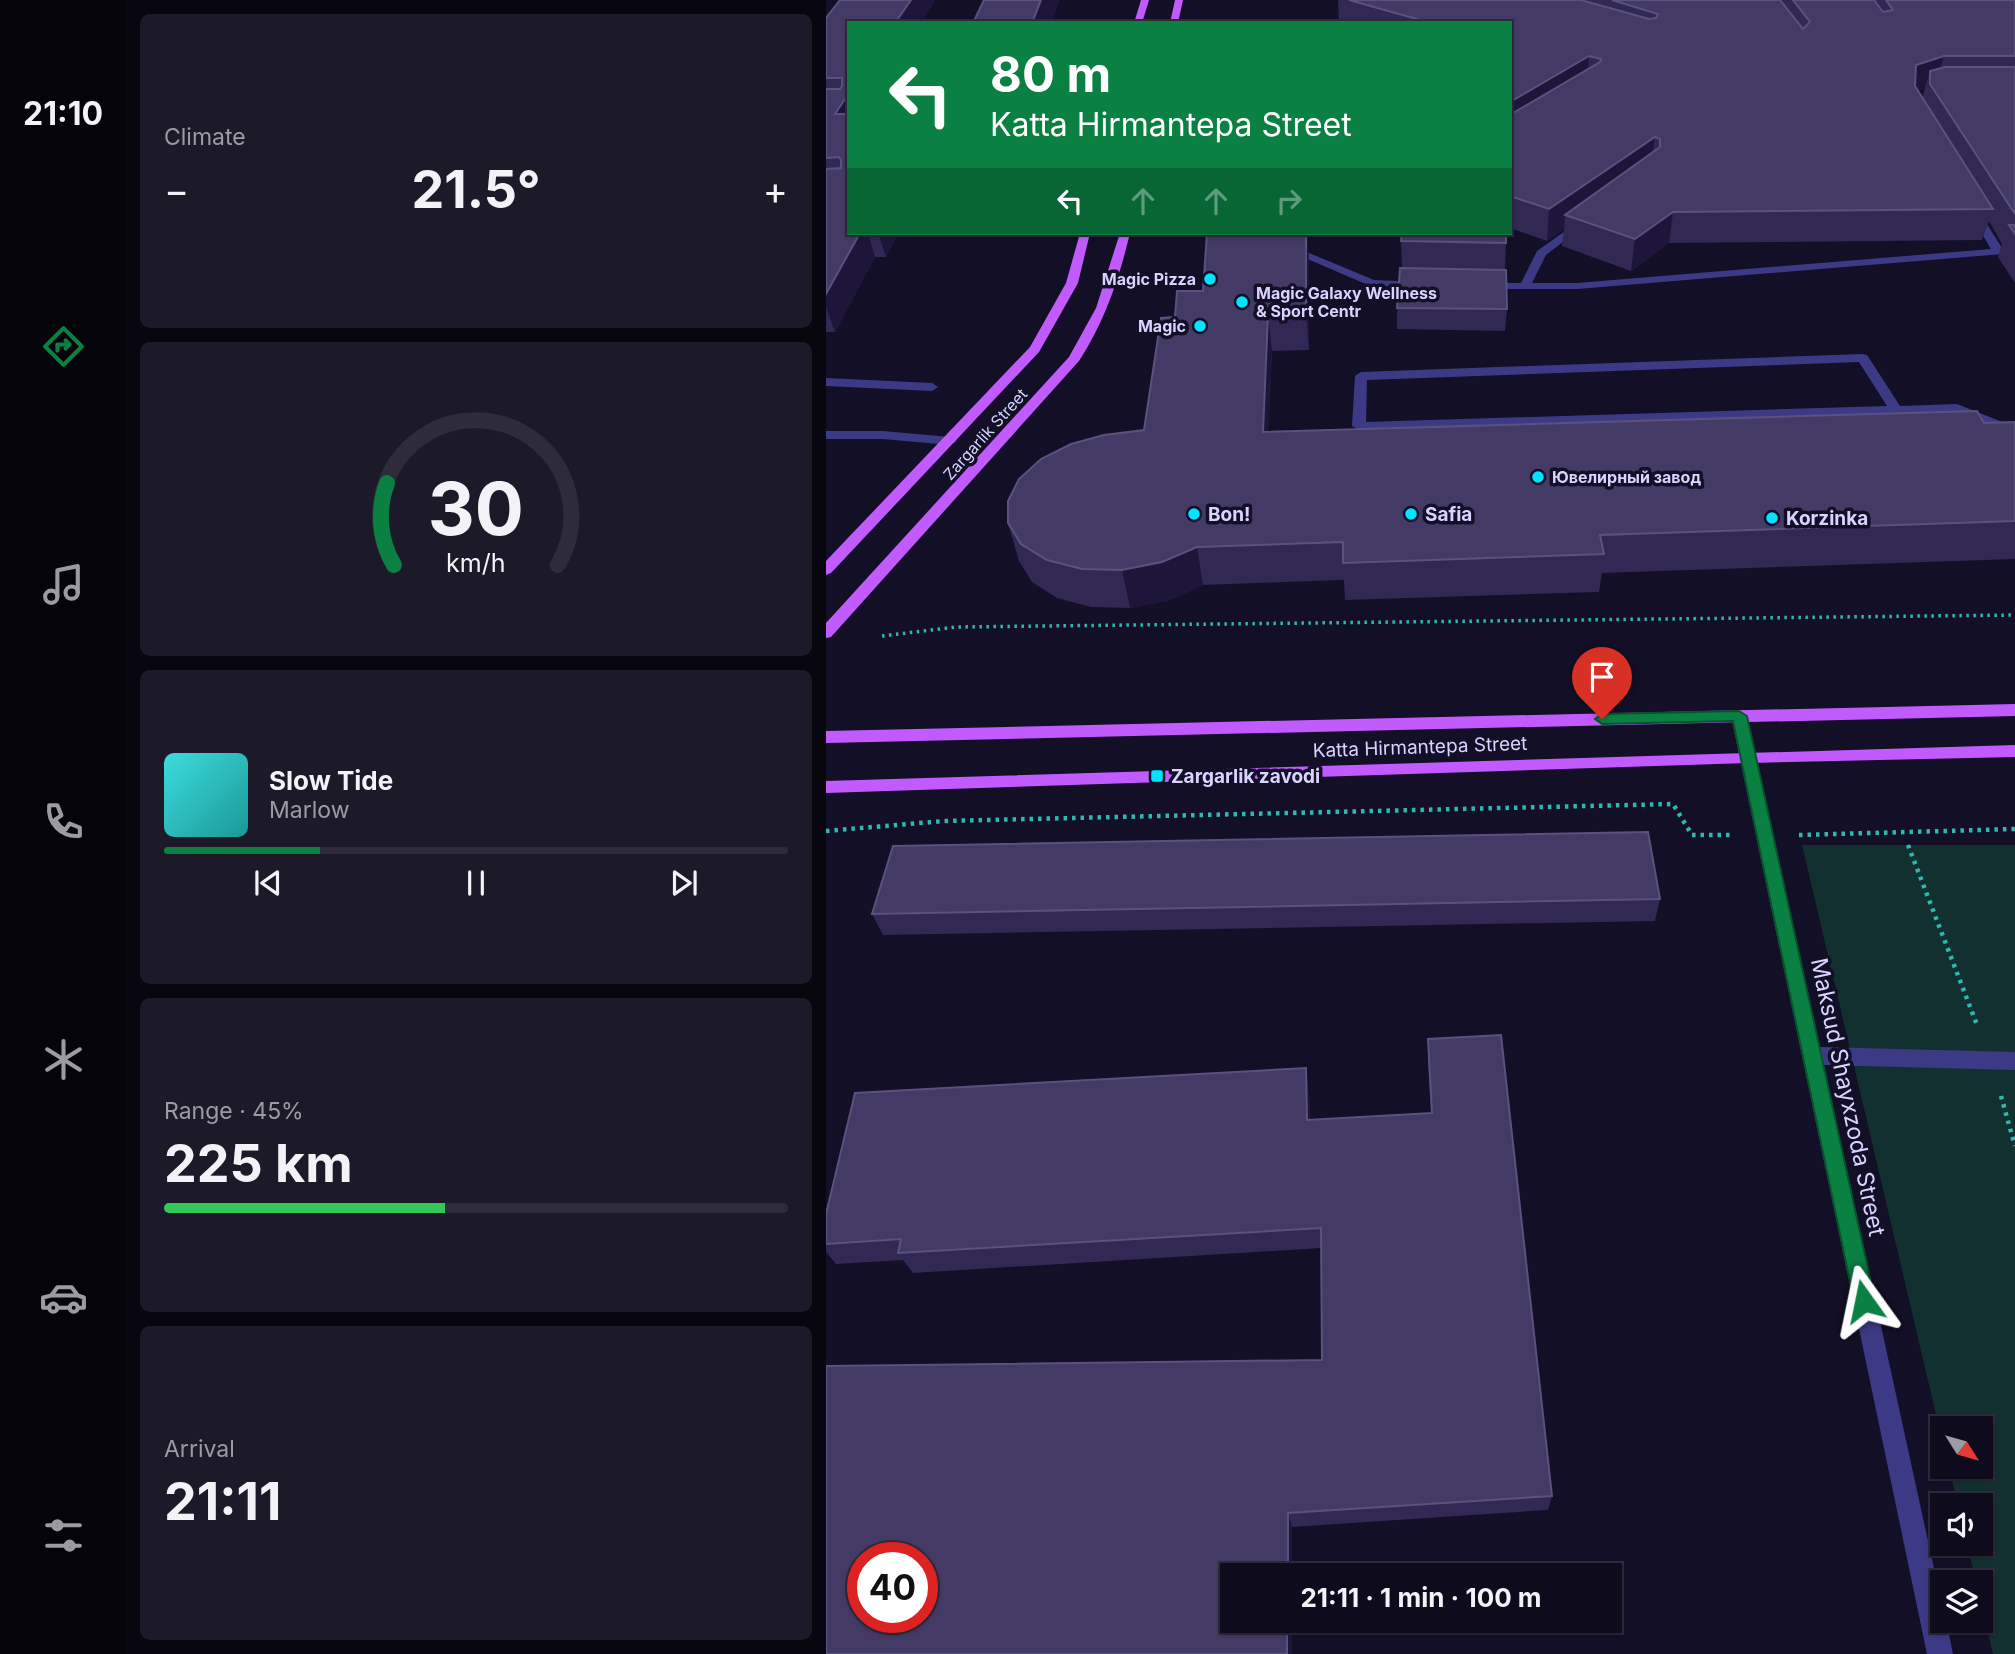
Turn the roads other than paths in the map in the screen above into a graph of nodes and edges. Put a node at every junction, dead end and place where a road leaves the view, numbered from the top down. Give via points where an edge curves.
1 (1144, 0) edge
2 (1179, 0) edge
3 (1139, 21) edge
4 (1174, 21) edge
5 (1970, 205) edge
6 (1595, 213) edge
7 (1084, 235) edge
8 (1125, 235) edge
9 (1257, 235) edge
10 (2015, 250) edge
11 (1998, 251) junction
12 (1438, 286) edge
13 (1476, 286) edge
14 (1525, 286) junction
15 (826, 382) edge
16 (932, 387) dead end
17 (1896, 410) junction
18 (2015, 432) edge
19 (826, 435) edge
20 (950, 441) junction
21 (826, 570) edge
22 (826, 634) edge
23 (2015, 710) edge
24 (1739, 716) junction
25 (826, 737) edge
26 (2015, 751) edge
27 (1748, 757) junction
28 (826, 788) edge
29 (1812, 1056) junction
30 (2015, 1061) edge
31 (1940, 1654) edge

1 - 3 main road
2 - 4 main road
5 - 11 street
6 - 14 street via 1541,253
7 - 20 main road, Zargarlik Street via 1072,283 1049,329 1017,371
8 - 22 main road, Zargarlik Street via 1112,286 1082,350
9 - 12 street via 1372,283
10 - 11 street
11 - 14 street via 1577,286
13 - 14 street
15 - 16 street
17 - 17 street via 1401,425 1359,426 1361,376 1863,358
17 - 18 street via 1957,408
19 - 20 street
20 - 21 main road, Zargarlik Street
23 - 24 main road, Katta Hirmаntepa Street
24 - 25 main road, Katta Hirmаntepa Street
24 - 27 street, Maksud Shayxzoda Street
26 - 27 main road, Katta Hirmаntepa Street
27 - 28 main road, Katta Hirmаntepa Street
27 - 29 street, Maksud Shayxzoda Street
29 - 30 street
29 - 31 street, Maksud Shayxzoda Street

